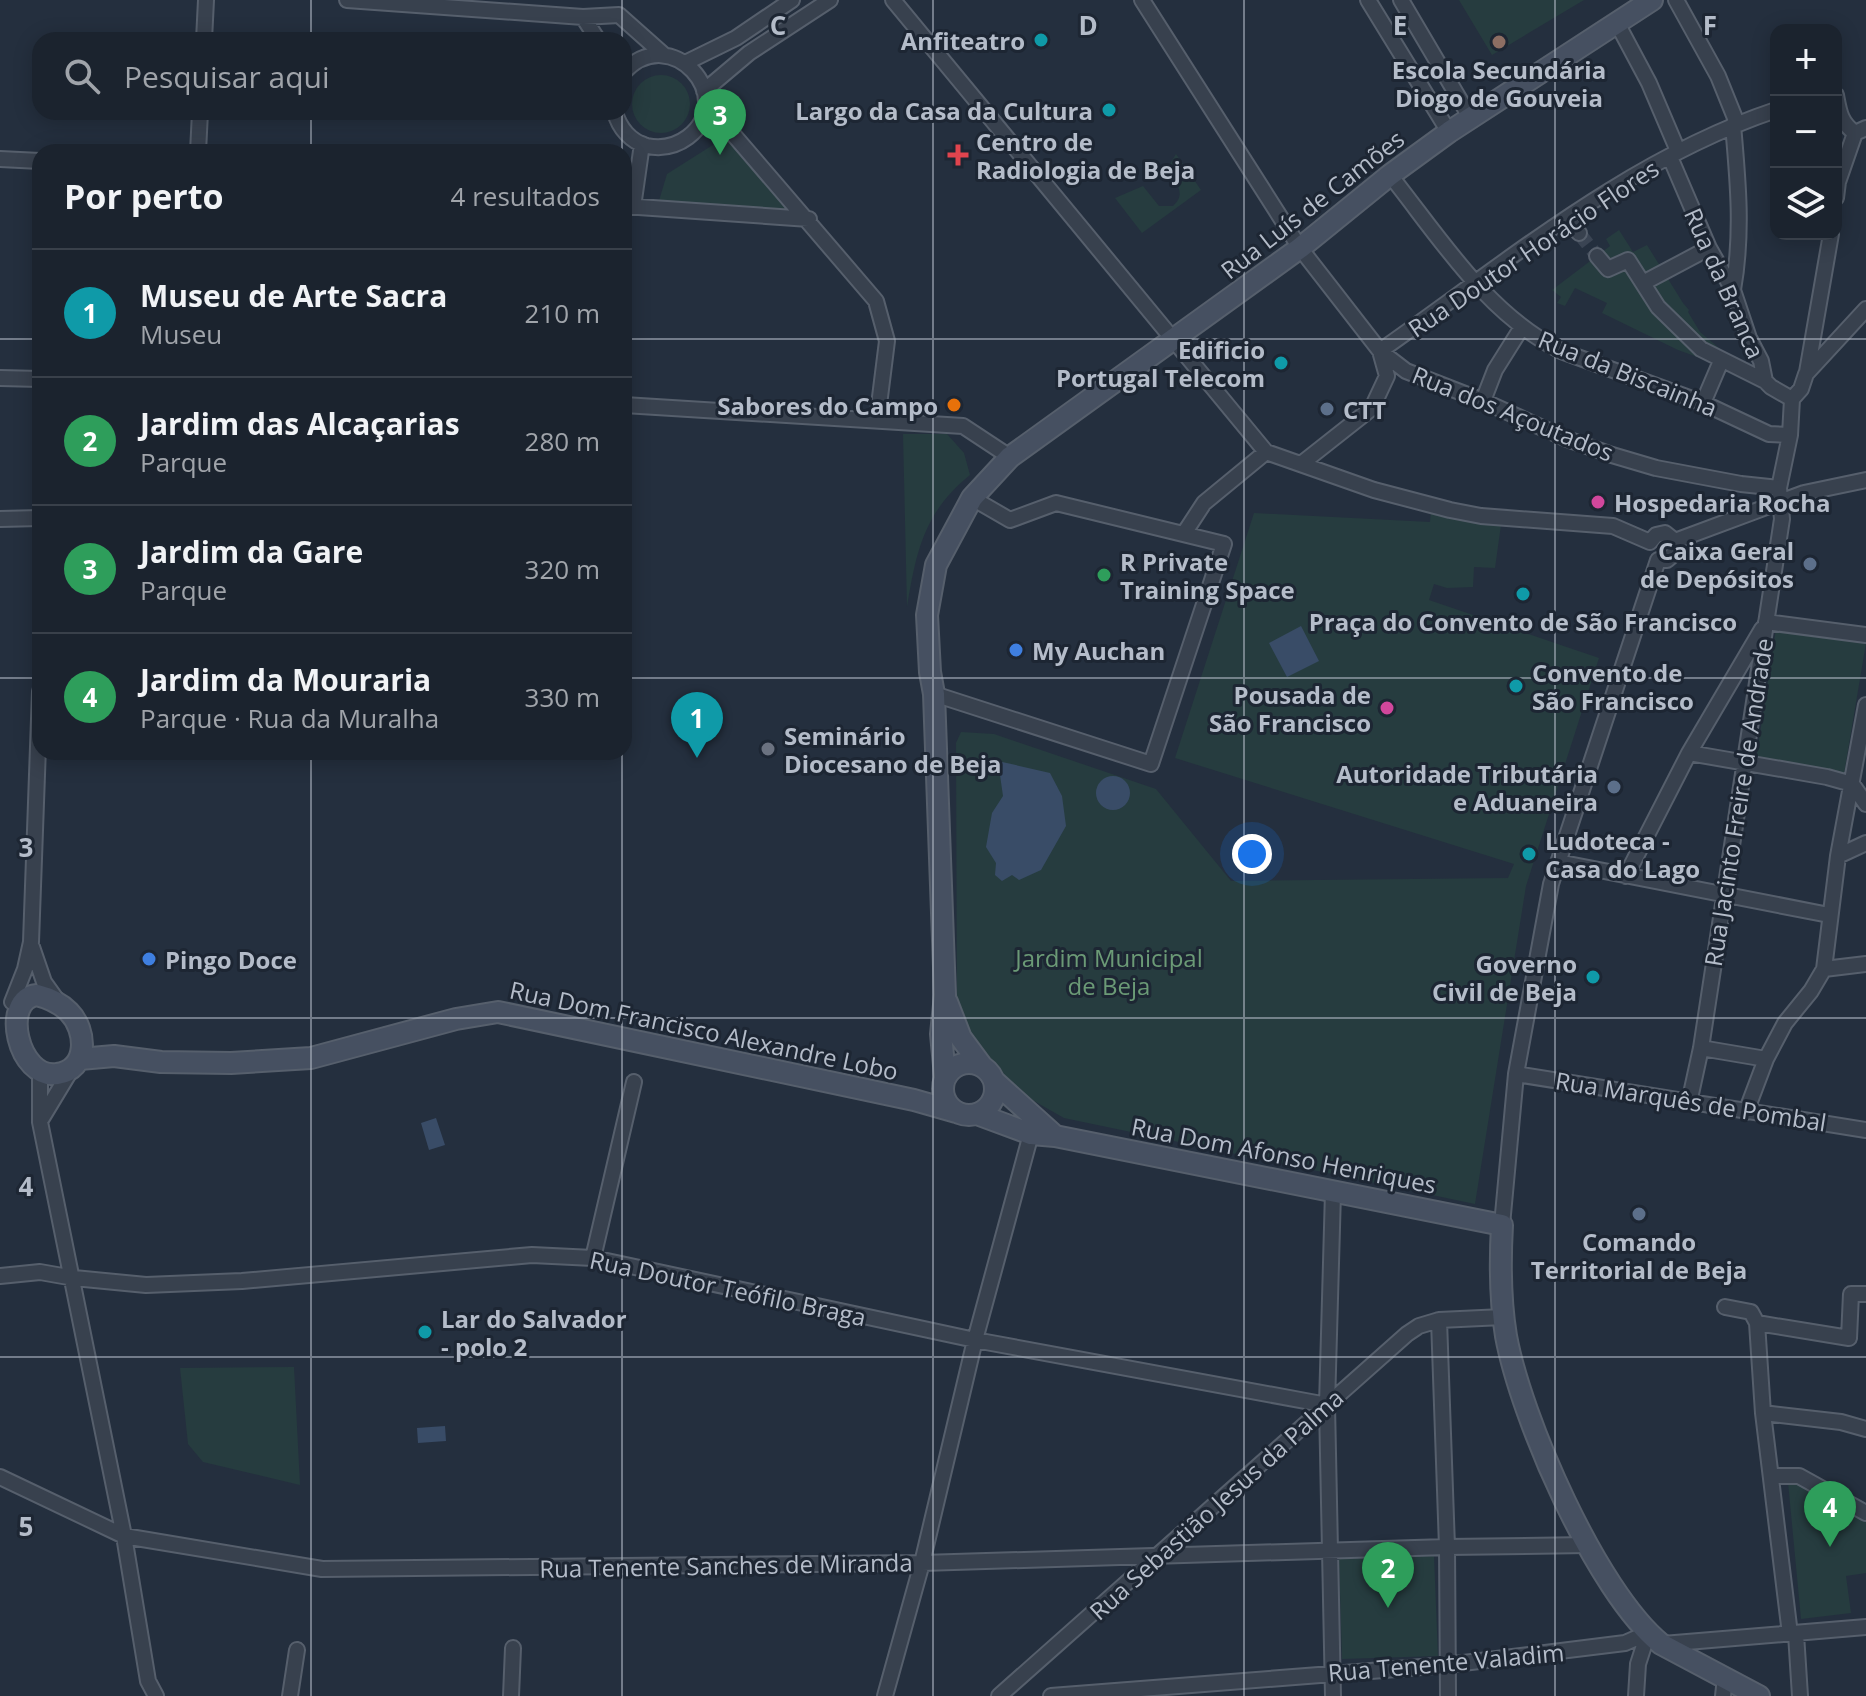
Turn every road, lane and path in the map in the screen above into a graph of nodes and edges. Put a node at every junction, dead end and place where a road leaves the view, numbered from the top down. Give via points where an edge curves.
1 (206, 0) edge
2 (347, 0) edge
3 (792, 0) edge
4 (830, 0) edge
5 (893, 0) edge
6 (1142, 0) edge
7 (1368, 0) edge
8 (1401, 0) edge
9 (1652, 0) edge
10 (1676, 0) edge
11 (583, 17) junction
12 (1617, 23) junction
13 (204, 32) edge
14 (593, 32) edge
15 (664, 55) junction
16 (685, 63) junction
17 (632, 65) edge
18 (704, 91) junction
19 (1836, 96) edge
20 (705, 108) junction
21 (1770, 112) edge
22 (1470, 117) junction
23 (200, 120) edge
24 (618, 120) edge
25 (1735, 124) junction
26 (1860, 130) edge
27 (1449, 132) junction
28 (198, 144) edge
29 (642, 144) junction
30 (1674, 154) junction
31 (0, 159) edge
32 (32, 161) edge
33 (1842, 173) edge
34 (1390, 175) junction
35 (632, 189) edge
36 (632, 207) edge
37 (809, 219) junction
38 (1567, 219) junction
39 (1579, 233) tunnel mouth
40 (1830, 240) edge
41 (1300, 248) junction
42 (1709, 248) junction
43 (1597, 256) tunnel mouth
44 (1643, 283) junction
45 (1476, 284) junction
46 (1733, 290) junction
47 (1866, 309) edge
48 (1522, 327) junction
49 (1173, 341) junction
50 (1380, 351) junction
51 (1721, 361) junction
52 (1806, 374) junction
53 (0, 378) edge
54 (32, 379) edge
55 (1765, 381) junction
56 (1792, 399) junction
57 (1483, 401) junction
58 (1703, 403) junction
59 (632, 406) edge
60 (877, 421) junction
61 (1790, 435) junction
62 (1266, 452) junction
63 (1010, 457) junction
64 (1301, 464) junction
65 (1866, 480) edge
66 (1780, 494) junction
67 (972, 498) junction
68 (32, 518) edge
69 (0, 519) edge
70 (1185, 532) junction
71 (1675, 541) junction
72 (1650, 542) junction
73 (1658, 560) junction
74 (1766, 622) junction
75 (1866, 635) edge
76 (934, 694) junction
77 (1866, 705) edge
78 (1689, 753) junction
79 (38, 760) edge
80 (1743, 763) junction
81 (1852, 784) junction
82 (1866, 804) edge
83 (1866, 843) edge
84 (1838, 856) junction
85 (1558, 862) junction
86 (1626, 876) junction
87 (1724, 894) junction
88 (1829, 915) junction
89 (31, 942) junction
90 (1866, 964) edge
91 (1824, 969) junction
92 (945, 995) junction
93 (59, 1004) junction
94 (5, 1017) edge
95 (82, 1037) junction
96 (1701, 1048) junction
97 (114, 1056) junction
98 (1766, 1059) junction
99 (75, 1064) junction
100 (40, 1072) junction
101 (988, 1073) junction
102 (1516, 1074) junction
103 (944, 1080) junction
104 (634, 1082) dead end
105 (921, 1102) junction
106 (1689, 1103) junction
107 (956, 1112) junction
108 (1746, 1112) junction
109 (977, 1114) junction
110 (40, 1122) junction
111 (1866, 1130) edge
112 (1031, 1134) junction
113 (1055, 1136) junction
114 (1333, 1192) junction
115 (1502, 1225) junction
116 (593, 1258) junction
117 (0, 1276) edge
118 (74, 1278) junction
119 (1866, 1294) edge
120 (1725, 1307) dead end
121 (1503, 1317) junction
122 (1754, 1317) junction
123 (1439, 1320) junction
124 (975, 1340) junction
125 (1327, 1405) junction
126 (1763, 1413) junction
127 (1866, 1429) edge
128 (1772, 1476) junction
129 (0, 1477) edge
130 (1866, 1513) edge
131 (124, 1536) junction
132 (1588, 1545) junction
133 (1447, 1547) junction
134 (1331, 1552) junction
135 (1157, 1556) junction
136 (922, 1563) junction
137 (1866, 1627) edge
138 (1793, 1634) junction
139 (1654, 1638) junction
140 (513, 1648) dead end
141 (297, 1650) dead end
142 (1447, 1665) junction
143 (1331, 1673) junction
144 (1724, 1687) edge
145 (156, 1696) edge
146 (290, 1696) edge
147 (511, 1696) edge
148 (885, 1696) edge
149 (999, 1696) edge
150 (1051, 1696) edge
151 (1333, 1696) edge
152 (1448, 1696) edge
153 (1636, 1696) edge
154 (1759, 1696) edge
155 (1800, 1696) edge

1 - 13 street
2 - 11 street
3 - 16 street via 736,38
4 - 18 street via 749,53
5 - 49 street
6 - 41 street, Rua dos Açoutados
7 - 27 street
8 - 22 street
9 - 12 main road, Rua Luís de Camões
10 - 25 street via 1705,51
11 - 14 street
11 - 15 street via 619,15
12 - 22 main road, Rua Luís de Camões
12 - 30 street, Rua da Branca via 1649,83
15 - 16 street
15 - 17 street
16 - 18 street
18 - 20 street
19 - 26 street via 1844,125
20 - 29 street via 701,122 682,141 669,147
20 - 37 street
21 - 25 street, Rua Doutor Horácio Flores
22 - 27 main road, Rua Luís de Camões
23 - 28 street
24 - 29 street
25 - 30 street, Rua Doutor Horácio Flores
25 - 46 street via 1740,201
26 - 33 street
27 - 34 main road, Rua Luís de Camões
29 - 35 street
30 - 38 street, Rua Doutor Horácio Flores
30 - 42 street, Rua da Branca
31 - 32 street
34 - 41 main road, Rua Luís de Camões
34 - 45 street, Rua da Biscainha
36 - 37 street
37 - 60 street via 876,301 887,341
38 - 39 street
38 - 45 street, Rua Doutor Horácio Flores
40 - 52 street
41 - 49 main road, Rua Luís de Camões
41 - 50 street, Rua dos Açoutados
42 - 44 street
42 - 46 street, Rua da Branca
43 - 44 street via 1608,269 1628,260
44 - 51 street via 1658,307
45 - 48 street, Rua da Biscainha
45 - 50 street, Rua Doutor Horácio Flores
46 - 55 street, Rua da Branca
47 - 52 street
48 - 57 street
48 - 58 street, Rua da Biscainha via 1561,351
49 - 62 street
49 - 63 main road, Rua Luís de Camões
50 - 57 street, Rua dos Açoutados via 1406,371
50 - 64 street via 1387,376 1372,408
51 - 55 street
51 - 58 street
52 - 56 street
53 - 54 street
55 - 56 street, Rua da Branca
56 - 61 street, Rua Jacinto Freire de Andrade
57 - 66 street, Rua dos Açoutados via 1612,455
58 - 61 street, Rua da Biscainha via 1769,434
59 - 60 street
60 - 63 street via 963,426
61 - 66 street, Rua Jacinto Freire de Andrade
62 - 64 street
62 - 70 street via 1204,503
63 - 67 main road
64 - 72 street via 1450,510 1613,526
65 - 66 street
66 - 71 street
66 - 74 street, Rua Jacinto Freire de Andrade via 1782,519
67 - 70 street via 1010,520 1056,503
67 - 76 main road via 936,565 927,615
68 - 69 street
70 - 76 street via 1224,544 1151,764
71 - 72 street via 1665,533
71 - 73 street via 1671,558
72 - 73 street
73 - 85 street
74 - 75 street
74 - 78 street
74 - 80 street, Rua Jacinto Freire de Andrade
76 - 92 main road
77 - 81 street
78 - 80 street
78 - 86 street
79 - 89 street
80 - 81 street
80 - 87 street, Rua Jacinto Freire de Andrade
81 - 82 street
81 - 84 street
83 - 84 street
84 - 88 street
85 - 86 street
85 - 102 street
86 - 87 street
87 - 88 street
87 - 96 street, Rua Jacinto Freire de Andrade
88 - 91 street
89 - 93 street via 44,982
89 - 94 street
90 - 91 street
91 - 98 street
92 - 101 main road via 961,1038
92 - 103 main road
93 - 94 main road via 37,995 17,998
93 - 95 main road via 77,1022
94 - 100 main road via 23,1059
95 - 97 main road
95 - 99 main road
96 - 98 street
96 - 106 street, Rua Jacinto Freire de Andrade
97 - 99 main road
97 - 105 main road, Rua Dom Francisco Alexandre Lobo via 231,1063 311,1058 498,1012
98 - 108 street
99 - 100 main road via 51,1075
99 - 110 street
100 - 110 street
101 - 103 main road via 973,1063 957,1065
101 - 109 main road via 994,1098
101 - 113 main road
102 - 106 street, Rua Marquês de Pombal
102 - 115 street
103 - 105 main road, Rua Dom Francisco Alexandre Lobo
103 - 107 main road via 943,1097
104 - 116 street
105 - 107 main road, Rua Dom Francisco Alexandre Lobo
106 - 108 street, Rua Marquês de Pombal
107 - 109 main road
108 - 111 street, Rua Marquês de Pombal
109 - 112 main road, Rua Dom Afonso Henriques
110 - 118 street
112 - 113 main road, Rua Dom Afonso Henriques
112 - 124 street
113 - 114 main road, Rua Dom Afonso Henriques
114 - 115 main road, Rua Dom Afonso Henriques
114 - 125 street
115 - 121 main road
116 - 118 street, Rua Doutor Teófilo Braga via 532,1255 146,1285
116 - 124 street, Rua Doutor Teófilo Braga
117 - 118 street, Rua Doutor Teófilo Braga via 40,1272
118 - 131 street
119 - 122 street via 1851,1294 1849,1338
120 - 122 street
121 - 123 street
121 - 132 main road via 1529,1414
122 - 126 street
123 - 125 street, Rua Sebastião Jesus da Palma via 1407,1334
123 - 133 street
124 - 125 street, Rua Doutor Teófilo Braga
124 - 136 street
125 - 134 street
125 - 135 street, Rua Sebastião Jesus da Palma
126 - 127 street
126 - 128 street
128 - 130 street via 1799,1476
128 - 138 street
129 - 131 street, Rua Tenente Sanches de Miranda
131 - 136 street, Rua Tenente Sanches de Miranda via 322,1569
131 - 145 street via 148,1681
132 - 133 street
132 - 139 main road via 1618,1595
133 - 134 street, Rua Tenente Sanches de Miranda
133 - 142 street
134 - 135 street, Rua Tenente Sanches de Miranda
134 - 143 street
135 - 136 street, Rua Tenente Sanches de Miranda
135 - 149 street, Rua Sebastião Jesus da Palma
136 - 148 street
137 - 138 street, Rua Tenente Valadim
138 - 139 street, Rua Tenente Valadim
138 - 155 street
139 - 142 street, Rua Tenente Valadim
139 - 144 main road
139 - 153 street via 1638,1664
140 - 147 street
141 - 146 street
142 - 143 street, Rua Tenente Valadim
142 - 152 street
143 - 150 street, Rua Tenente Valadim
143 - 151 street
144 - 154 main road

